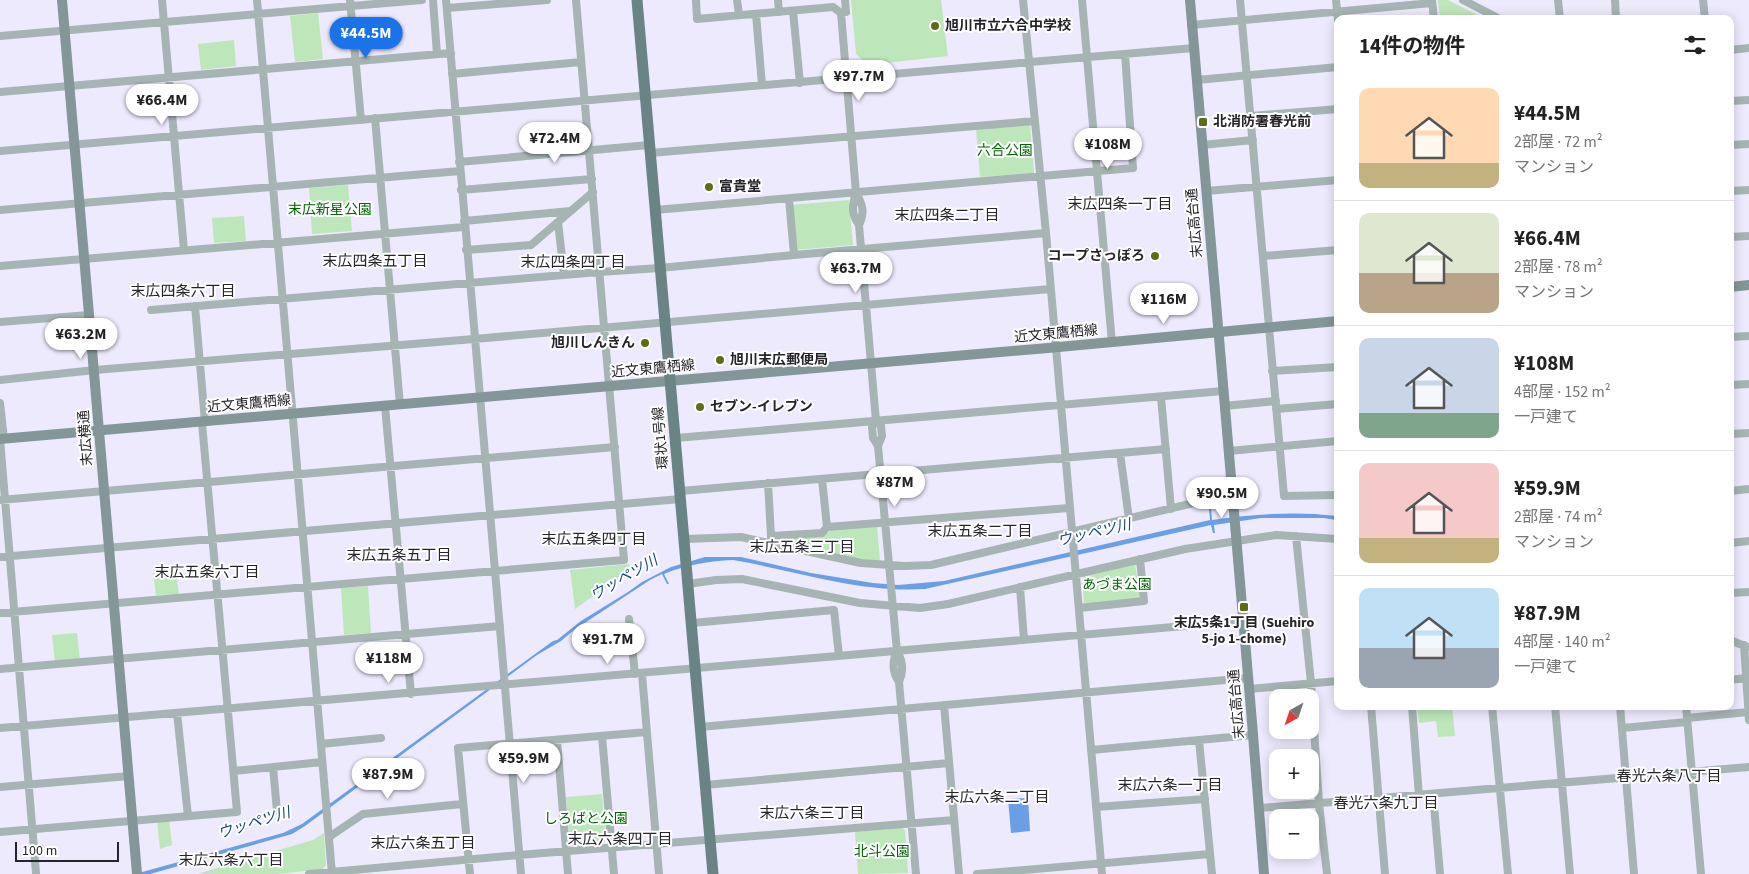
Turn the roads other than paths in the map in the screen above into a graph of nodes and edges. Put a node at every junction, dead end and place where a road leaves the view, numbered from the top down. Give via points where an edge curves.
1 (62, 0) edge
2 (162, 0) edge
3 (256, 0) edge
4 (422, 0) edge
5 (433, 0) edge
6 (537, 0) edge
7 (547, 0) edge
8 (576, 0) edge
9 (637, 0) edge
10 (696, 0) edge
11 (737, 0) edge
12 (778, 0) edge
13 (845, 0) edge
14 (1023, 0) edge
15 (1082, 0) edge
16 (1190, 0) edge
17 (1240, 0) edge
18 (1336, 0) edge
19 (1463, 0) edge
20 (1558, 0) edge
21 (1614, 0) edge
22 (1703, 0) edge
23 (493, 2) edge
24 (1432, 2) edge
25 (350, 3) edge
26 (446, 4) edge
27 (794, 11) junction
28 (779, 12) junction
29 (1337, 12) junction
30 (841, 13) junction
31 (258, 14) junction
32 (756, 14) junction
33 (739, 15) junction
34 (1337, 15) edge
35 (1434, 15) edge
36 (1492, 15) edge
37 (1560, 15) edge
38 (1616, 15) edge
39 (1705, 15) edge
40 (1242, 19) junction
41 (164, 23) junction
42 (1191, 24) junction
43 (66, 31) junction
44 (0, 36) edge
45 (1194, 48) junction
46 (1749, 48) edge
47 (1734, 50) edge
48 (451, 53) junction
49 (436, 54) junction
50 (1125, 54) junction
51 (1087, 57) junction
52 (355, 62) junction
53 (581, 62) junction
54 (1029, 62) junction
55 (1334, 67) edge
56 (262, 69) junction
57 (452, 74) junction
58 (1247, 75) junction
59 (169, 77) junction
60 (846, 78) junction
61 (1196, 80) junction
62 (800, 82) junction
63 (762, 85) junction
64 (70, 86) junction
65 (0, 92) edge
66 (645, 96) junction
67 (586, 100) junction
68 (1749, 100) edge
69 (1734, 101) edge
70 (1334, 109) edge
71 (454, 112) junction
72 (1251, 116) junction
73 (375, 118) junction
74 (361, 120) junction
75 (1035, 120) junction
76 (268, 127) junction
77 (174, 136) junction
78 (851, 137) junction
79 (1253, 140) junction
80 (75, 144) junction
81 (1749, 144) edge
82 (1202, 145) junction
83 (1734, 146) edge
84 (649, 149) junction
85 (590, 150) junction
86 (0, 151) edge
87 (459, 162) junction
88 (460, 171) junction
89 (1097, 172) junction
90 (1041, 177) junction
91 (380, 178) junction
92 (592, 179) junction
93 (1334, 180) edge
94 (273, 187) junction
95 (1257, 187) junction
96 (461, 190) junction
97 (1749, 190) edge
98 (1206, 191) junction
99 (593, 192) junction
100 (1734, 192) edge
101 (856, 193) junction
102 (180, 194) junction
103 (789, 199) junction
104 (80, 204) junction
105 (0, 210) edge
106 (655, 210) junction
107 (571, 211) junction
108 (558, 222) junction
109 (464, 224) junction
110 (385, 234) junction
111 (1046, 234) junction
112 (1749, 236) edge
113 (1734, 237) edge
114 (277, 242) junction
115 (184, 250) junction
116 (466, 250) junction
117 (861, 250) junction
118 (1334, 250) edge
119 (794, 255) junction
120 (1263, 256) junction
121 (85, 259) junction
122 (0, 266) edge
123 (660, 268) junction
124 (599, 272) junction
125 (564, 275) junction
126 (469, 284) junction
127 (1749, 285) edge
128 (1734, 287) edge
129 (1050, 289) junction
130 (389, 290) junction
131 (282, 299) junction
132 (865, 304) junction
133 (195, 306) junction
134 (151, 310) dead end
135 (89, 315) junction
136 (1334, 321) edge
137 (0, 322) edge
138 (664, 322) junction
139 (605, 327) junction
140 (1270, 327) junction
141 (1218, 332) junction
142 (1749, 336) edge
143 (1734, 338) edge
144 (474, 340) junction
145 (1112, 342) junction
146 (395, 345) junction
147 (1056, 348) junction
148 (287, 354) junction
149 (200, 361) junction
150 (870, 364) junction
151 (1334, 367) edge
152 (95, 370) junction
153 (1272, 371) junction
154 (0, 380) edge
155 (671, 381) junction
156 (1749, 384) edge
157 (1734, 385) edge
158 (610, 386) junction
159 (1223, 391) junction
160 (1160, 397) junction
161 (479, 398) junction
162 (0, 403) edge
163 (1334, 404) edge
164 (400, 405) junction
165 (1060, 405) junction
166 (1276, 405) junction
167 (385, 406) junction
168 (1224, 406) junction
169 (292, 414) junction
170 (876, 421) junction
171 (204, 423) junction
172 (99, 430) junction
173 (1749, 433) edge
174 (1734, 434) edge
175 (676, 438) junction
176 (1, 439) edge
177 (1334, 441) edge
178 (1280, 446) junction
179 (615, 447) junction
180 (1166, 449) junction
181 (1229, 451) junction
182 (1120, 453) junction
183 (484, 458) junction
184 (1065, 458) junction
185 (391, 466) junction
186 (297, 474) junction
187 (881, 474) junction
188 (822, 479) junction
189 (208, 482) junction
190 (768, 483) junction
191 (1749, 489) edge
192 (104, 491) junction
193 (1734, 491) edge
194 (681, 495) junction
195 (1334, 496) edge
196 (3, 499) edge
197 (1233, 499) junction
198 (620, 504) junction
199 (1069, 508) junction
200 (1171, 508) junction
201 (490, 515) junction
202 (1129, 519) junction
203 (396, 523) junction
204 (884, 523) junction
205 (827, 527) junction
206 (302, 531) junction
207 (1072, 536) junction
208 (1236, 536) junction
209 (1296, 536) junction
210 (213, 538) junction
211 (771, 539) junction
212 (1334, 539) edge
213 (1749, 541) edge
214 (1734, 543) edge
215 (685, 545) junction
216 (109, 548) junction
217 (10, 556) junction
218 (0, 557) edge
219 (1140, 559) junction
220 (888, 568) junction
221 (1075, 570) junction
222 (495, 571) junction
223 (401, 578) junction
224 (688, 581) junction
225 (307, 587) junction
226 (1020, 587) junction
227 (1749, 592) edge
228 (1734, 593) edge
229 (217, 594) junction
230 (834, 599) junction
231 (115, 604) junction
232 (892, 604) junction
233 (1078, 608) junction
234 (834, 610) junction
235 (15, 611) junction
236 (0, 613) edge
237 (629, 619) dead end
238 (1243, 621) junction
239 (692, 622) junction
240 (500, 626) junction
241 (406, 634) junction
242 (1081, 635) junction
243 (1024, 640) junction
244 (1734, 642) edge
245 (312, 643) junction
246 (1746, 646) edge
247 (222, 650) junction
248 (896, 651) junction
249 (839, 656) junction
250 (119, 659) junction
251 (20, 668) junction
252 (696, 669) junction
253 (0, 670) edge
254 (638, 674) junction
255 (1746, 678) junction
256 (1734, 680) edge
257 (1334, 681) edge
258 (1249, 683) junction
259 (1311, 683) junction
260 (504, 685) junction
261 (1086, 692) junction
262 (411, 694) junction
263 (317, 701) junction
264 (944, 705) junction
265 (901, 708) junction
266 (227, 709) junction
267 (1371, 710) edge
268 (1412, 710) edge
269 (1492, 710) edge
270 (1555, 710) edge
271 (1620, 710) edge
272 (1686, 710) edge
273 (1748, 712) edge
274 (178, 714) junction
275 (124, 718) junction
276 (1687, 720) junction
277 (1749, 720) edge
278 (25, 726) junction
279 (700, 727) junction
280 (0, 728) edge
281 (1622, 728) junction
282 (647, 732) junction
283 (1253, 735) junction
284 (602, 736) junction
285 (381, 738) dead end
286 (557, 740) junction
287 (1199, 740) junction
288 (321, 744) junction
289 (509, 744) junction
290 (1091, 750) junction
291 (322, 762) junction
292 (949, 763) junction
293 (273, 767) junction
294 (907, 767) junction
295 (1749, 767) edge
296 (234, 770) junction
297 (1692, 772) junction
298 (129, 776) junction
299 (1626, 777) junction
300 (1562, 782) junction
301 (29, 784) junction
302 (705, 785) junction
303 (0, 787) edge
304 (1500, 788) junction
305 (1433, 794) junction
306 (1419, 796) junction
307 (1205, 799) junction
308 (1379, 799) junction
309 (462, 804) junction
310 (1319, 804) junction
311 (1096, 808) junction
312 (1260, 808) junction
313 (276, 811) dead end
314 (188, 816) junction
315 (133, 820) junction
316 (954, 820) junction
317 (912, 824) junction
318 (33, 829) junction
319 (0, 832) edge
320 (330, 837) junction
321 (710, 840) junction
322 (657, 845) junction
323 (612, 848) junction
324 (566, 851) junction
325 (1210, 854) junction
326 (519, 855) junction
327 (468, 860) junction
328 (1101, 863) junction
329 (412, 865) junction
330 (36, 873) dead end
331 (332, 873) edge
332 (138, 874) edge
333 (309, 874) edge
334 (412, 874) edge
335 (470, 874) edge
336 (520, 874) edge
337 (568, 874) edge
338 (614, 874) edge
339 (660, 874) edge
340 (713, 874) edge
341 (916, 874) edge
342 (959, 874) edge
343 (977, 874) edge
344 (1102, 874) edge
345 (1212, 874) edge
346 (1264, 874) edge
347 (1327, 874) edge
348 (1385, 874) edge
349 (1440, 874) edge
350 (1508, 874) edge
351 (1570, 874) edge
352 (1634, 874) edge
353 (1701, 874) edge

1 - 43 street, 末広横通
2 - 41 street
3 - 31 street
4 - 25 street
5 - 49 street
6 - 7 street
6 - 23 street
8 - 53 street
9 - 66 main road, 環状1号線
10 - 33 street via 697,19
11 - 33 street
12 - 28 street
13 - 30 street via 846,12
14 - 54 street
15 - 51 street
16 - 42 street, 末広高台通
17 - 40 street
18 - 29 street
19 - 36 street
20 - 37 street
21 - 38 street
22 - 39 street
23 - 26 street
24 - 29 street
24 - 35 street
25 - 31 street
25 - 52 street
26 - 48 street
27 - 28 street
27 - 30 street via 833,7
27 - 62 street
28 - 32 street
29 - 34 street
29 - 40 street
30 - 60 street
31 - 41 street
31 - 56 street
32 - 33 street
32 - 63 street
40 - 42 street
40 - 58 street
41 - 43 street
41 - 59 street
42 - 45 street, 末広高台通
43 - 44 street
43 - 64 street, 末広横通
45 - 50 street
45 - 61 street, 末広高台通
46 - 47 street
48 - 49 street
48 - 57 street
49 - 52 street
50 - 51 street
50 - 89 street via 1134,168
51 - 54 street
51 - 89 street
52 - 56 street
52 - 74 street
53 - 57 street
53 - 67 street
54 - 60 street
54 - 75 street
55 - 58 street
56 - 59 street
56 - 76 street
57 - 71 street
58 - 61 street
58 - 72 street
59 - 64 street
59 - 77 street
60 - 62 street
60 - 78 street
61 - 82 street, 末広高台通
62 - 63 street
63 - 66 street
64 - 65 street
64 - 80 street, 末広横通
66 - 67 street
66 - 84 main road, 環状1号線
67 - 71 street
67 - 85 street
68 - 69 street
70 - 72 street
71 - 73 street
71 - 87 street
72 - 79 street
73 - 74 street
73 - 91 street
74 - 76 street
75 - 78 street
75 - 90 street
76 - 77 street
76 - 94 street
77 - 80 street
77 - 102 street
78 - 84 street
78 - 101 street
79 - 82 street
79 - 95 street
80 - 86 street
80 - 104 street, 末広横通
81 - 83 street
82 - 98 street, 末広高台通
84 - 85 street
84 - 106 main road, 環状1号線
85 - 87 street
85 - 92 street
87 - 88 street
88 - 91 street
88 - 96 street
89 - 90 street
89 - 145 street
90 - 101 street
90 - 111 street
91 - 94 street
91 - 110 street
92 - 96 street
92 - 99 street
93 - 95 street
94 - 102 street
94 - 114 street
95 - 98 street
95 - 120 street
96 - 109 street
97 - 100 street
98 - 141 street, 末広高台通
99 - 107 street
99 - 124 street
101 - 103 street
101 - 117 street via 863,206 859,224
102 - 104 street
102 - 115 street
103 - 106 street
103 - 119 street
104 - 105 street
104 - 121 street, 末広横通
106 - 123 main road, 環状1号線
107 - 108 street
107 - 109 street
108 - 116 street via 531,245
108 - 125 street
109 - 110 street
109 - 116 street
110 - 114 street
110 - 130 street
111 - 117 street
111 - 129 street
112 - 113 street
114 - 115 street
114 - 131 street
115 - 121 street
116 - 126 street
117 - 119 street
117 - 132 street
118 - 120 street
119 - 123 street
120 - 140 street
121 - 122 street
121 - 135 street, 末広横通
123 - 124 street
123 - 138 main road, 環状1号線
124 - 125 street
124 - 139 street
125 - 126 street
126 - 130 street
126 - 144 street
127 - 128 street
129 - 132 street
129 - 147 street
130 - 131 street
130 - 146 street
131 - 133 street
131 - 148 street
132 - 138 street
132 - 150 street
133 - 134 street
133 - 149 street
135 - 137 street
135 - 152 street, 末広横通
136 - 140 street, 近文東鷹栖線
138 - 139 street
138 - 155 main road, 環状1号線
139 - 144 street
139 - 158 street
140 - 141 street, 近文東鷹栖線
140 - 153 street
141 - 145 street, 近文東鷹栖線
141 - 159 street, 末広高台通
142 - 143 street
144 - 146 street
144 - 161 street
145 - 147 street, 近文東鷹栖線
146 - 148 street
146 - 164 street
147 - 150 street, 近文東鷹栖線
147 - 165 street
148 - 149 street
148 - 169 street
149 - 152 street
149 - 171 street
150 - 155 street, 近文東鷹栖線
150 - 170 street
151 - 153 street
152 - 154 street
152 - 172 street, 末広横通
153 - 166 street
155 - 158 street, 近文東鷹栖線
155 - 175 main road, 環状1号線
156 - 157 street
158 - 161 street, 近文東鷹栖線
158 - 179 street
159 - 160 street
159 - 168 street, 末広高台通
160 - 165 street
160 - 180 street
161 - 164 street, 近文東鷹栖線
161 - 183 street
162 - 176 street
163 - 166 street
164 - 167 street, 近文東鷹栖線
165 - 170 street
165 - 184 street
166 - 168 street
166 - 178 street
167 - 169 street, 近文東鷹栖線
167 - 185 street
168 - 181 street, 末広高台通
169 - 171 street, 近文東鷹栖線
169 - 186 street
170 - 175 street
170 - 187 street via 872,426 873,438 878,446
171 - 172 street, 近文東鷹栖線
171 - 189 street
172 - 176 street, 近文東鷹栖線
172 - 192 street, 末広横通
173 - 174 street
175 - 194 main road, 環状1号線
176 - 196 street
177 - 178 street
178 - 181 street
178 - 195 street via 1284,496
179 - 183 street
179 - 198 street
180 - 182 street
180 - 200 street
181 - 197 street, 末広高台通
182 - 184 street
182 - 202 street
183 - 185 street
183 - 201 street
184 - 187 street
184 - 199 street
185 - 186 street
185 - 203 street
186 - 189 street
186 - 206 street
187 - 188 street
187 - 204 street
188 - 190 street
188 - 205 street
189 - 192 street
189 - 210 street
190 - 194 street
190 - 211 street
191 - 193 street
192 - 196 street
192 - 216 street, 末広横通
194 - 198 street
194 - 215 main road, 環状1号線
196 - 217 street
197 - 200 street
197 - 208 street, 末広高台通
198 - 201 street
198 - 222 street via 624,560
199 - 204 street
199 - 207 street
200 - 202 street
201 - 203 street
201 - 222 street
202 - 207 street
203 - 206 street
203 - 223 street
204 - 205 street
204 - 220 street
205 - 211 street via 822,533
206 - 210 street
206 - 225 street
207 - 220 street via 931,564
207 - 221 street
208 - 209 street
208 - 219 street
208 - 238 street, 末広高台通
209 - 212 street
209 - 259 street
210 - 216 street
210 - 229 street
211 - 215 street via 742,537
211 - 220 street
213 - 214 street
215 - 224 main road, 環状1号線
216 - 217 street
216 - 231 street, 末広横通
217 - 218 street
217 - 235 street
219 - 221 street
219 - 233 street via 1144,601
220 - 232 street
221 - 226 street
221 - 233 street
222 - 223 street
222 - 240 street
223 - 225 street
223 - 241 street
224 - 230 street via 742,579
224 - 239 main road, 環状1号線
225 - 229 street
225 - 245 street
226 - 232 street via 920,608
226 - 243 street
227 - 228 street
229 - 231 street
229 - 247 street
230 - 232 street
230 - 234 street
231 - 235 street
231 - 250 street, 末広横通
232 - 248 street
233 - 242 street
234 - 239 street
234 - 249 street
235 - 236 street
235 - 251 street
237 - 254 street
238 - 242 street
238 - 258 street, 末広高台通
239 - 252 main road, 環状1号線
240 - 241 street
240 - 260 street
241 - 245 street
241 - 262 street
242 - 243 street
242 - 261 street
243 - 248 street
244 - 246 street
245 - 247 street
245 - 263 street
246 - 255 street
247 - 250 street
247 - 266 street
248 - 249 street
248 - 265 street via 894,675 899,682
249 - 252 street
250 - 251 street
250 - 275 street, 末広横通
251 - 253 street
251 - 278 street
252 - 254 street
252 - 279 main road, 環状1号線
254 - 260 street
254 - 282 street
255 - 256 street
255 - 273 street
257 - 259 street
258 - 259 street
258 - 261 street
258 - 283 street, 末広高台通
259 - 310 street
260 - 262 street
260 - 289 street
261 - 264 street
261 - 290 street
262 - 263 street
263 - 266 street
263 - 288 street
264 - 265 street
264 - 292 street
265 - 279 street
265 - 294 street
266 - 274 street
266 - 296 street
267 - 308 street
268 - 306 street
269 - 304 street
270 - 300 street
271 - 281 street
272 - 276 street
273 - 276 street
273 - 277 street
274 - 275 street
274 - 314 street
275 - 278 street
275 - 298 street, 末広横通
276 - 281 street
276 - 297 street
278 - 280 street
278 - 301 street
279 - 302 main road, 環状1号線
281 - 299 street
282 - 284 street
282 - 322 street
283 - 287 street
283 - 312 street, 末広高台通
284 - 286 street
284 - 323 street
285 - 288 street
286 - 289 street
286 - 324 street
287 - 290 street
287 - 307 street
288 - 291 street
289 - 309 street via 458,748
289 - 326 street
290 - 311 street
291 - 293 street
291 - 320 street
292 - 294 street
292 - 316 street
293 - 296 street
293 - 313 street
294 - 302 street
294 - 317 street
295 - 297 street
296 - 314 street via 237,812
297 - 299 street
297 - 353 street
298 - 301 street
298 - 315 street, 末広横通
299 - 300 street
299 - 352 street
300 - 304 street
300 - 351 street
301 - 303 street
301 - 318 street
302 - 321 main road, 環状1号線
304 - 305 street
304 - 350 street
305 - 306 street
305 - 349 street
306 - 308 street
307 - 311 street
307 - 325 street
308 - 310 street
308 - 348 street
309 - 320 street via 363,814
309 - 327 street
310 - 312 street
310 - 347 street
311 - 328 street
312 - 346 street, 末広高台通
314 - 315 street
315 - 318 street
315 - 332 street, 末広横通
316 - 317 street
316 - 342 street
317 - 321 street
317 - 341 street
318 - 319 street
318 - 330 street
320 - 331 street
321 - 322 street
321 - 340 main road, 環状1号線
322 - 323 street
322 - 339 street
323 - 324 street
323 - 338 street
324 - 326 street
324 - 337 street
325 - 328 street
325 - 345 street
326 - 327 street
326 - 336 street
327 - 329 street
327 - 335 street
328 - 343 street
328 - 344 street
329 - 331 street
329 - 334 street
331 - 333 street

